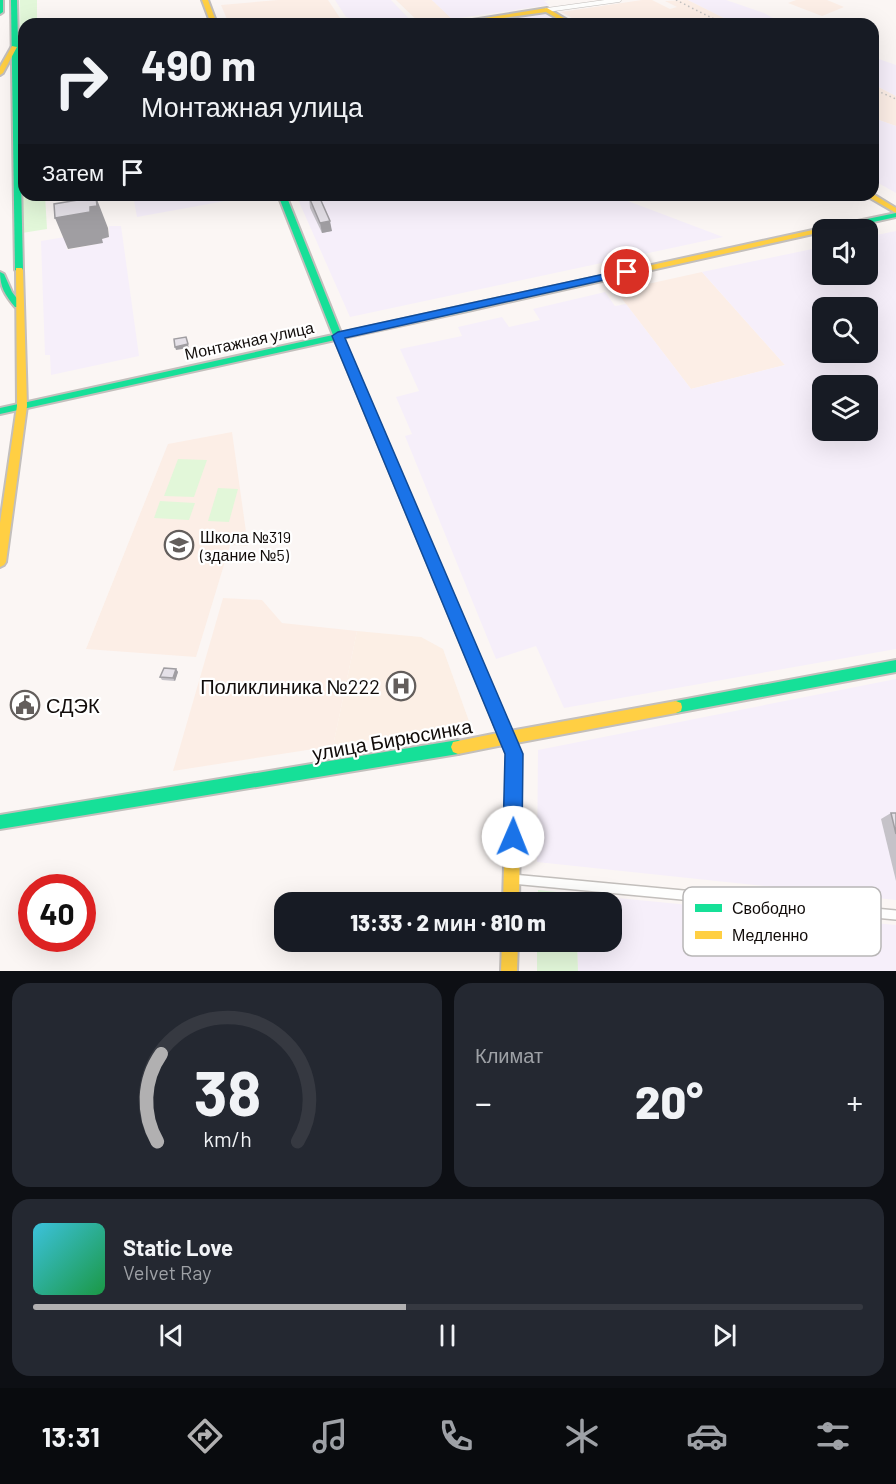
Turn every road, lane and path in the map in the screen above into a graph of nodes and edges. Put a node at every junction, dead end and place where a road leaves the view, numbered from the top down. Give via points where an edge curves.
1 (0, 0) edge
2 (14, 0) edge
3 (205, 0) edge
4 (619, 0) edge
5 (547, 10) junction
6 (0, 12) edge
7 (212, 18) edge
8 (492, 18) edge
9 (561, 18) edge
10 (14, 47) junction
11 (0, 73) edge
12 (284, 201) edge
13 (877, 201) edge
14 (896, 213) edge
15 (870, 219) edge
16 (812, 232) edge
17 (0, 274) edge
18 (18, 305) junction
19 (338, 336) junction
20 (22, 406) junction
21 (0, 411) edge
22 (0, 562) edge
23 (896, 666) edge
24 (508, 739) junction
25 (0, 822) edge
26 (512, 879) junction
27 (511, 892) edge
28 (683, 895) edge
29 (881, 914) edge
30 (896, 915) edge
31 (510, 952) edge
32 (509, 971) edge

1 - 6 street
2 - 10 street
3 - 7 street
4 - 5 street
5 - 8 street
5 - 9 street
10 - 11 street
10 - 18 street
12 - 19 street
13 - 14 street
14 - 15 street, Монтажная улица
16 - 19 street, Монтажная улица
17 - 18 street
18 - 20 street
19 - 20 street, Монтажная улица
19 - 24 street
20 - 21 street, Монтажная улица
20 - 22 street
23 - 24 street, улица Бирюсинка
24 - 25 street, улица Бирюсинка
24 - 26 street via 514,754
26 - 27 street
26 - 28 street
29 - 30 street
31 - 32 street

